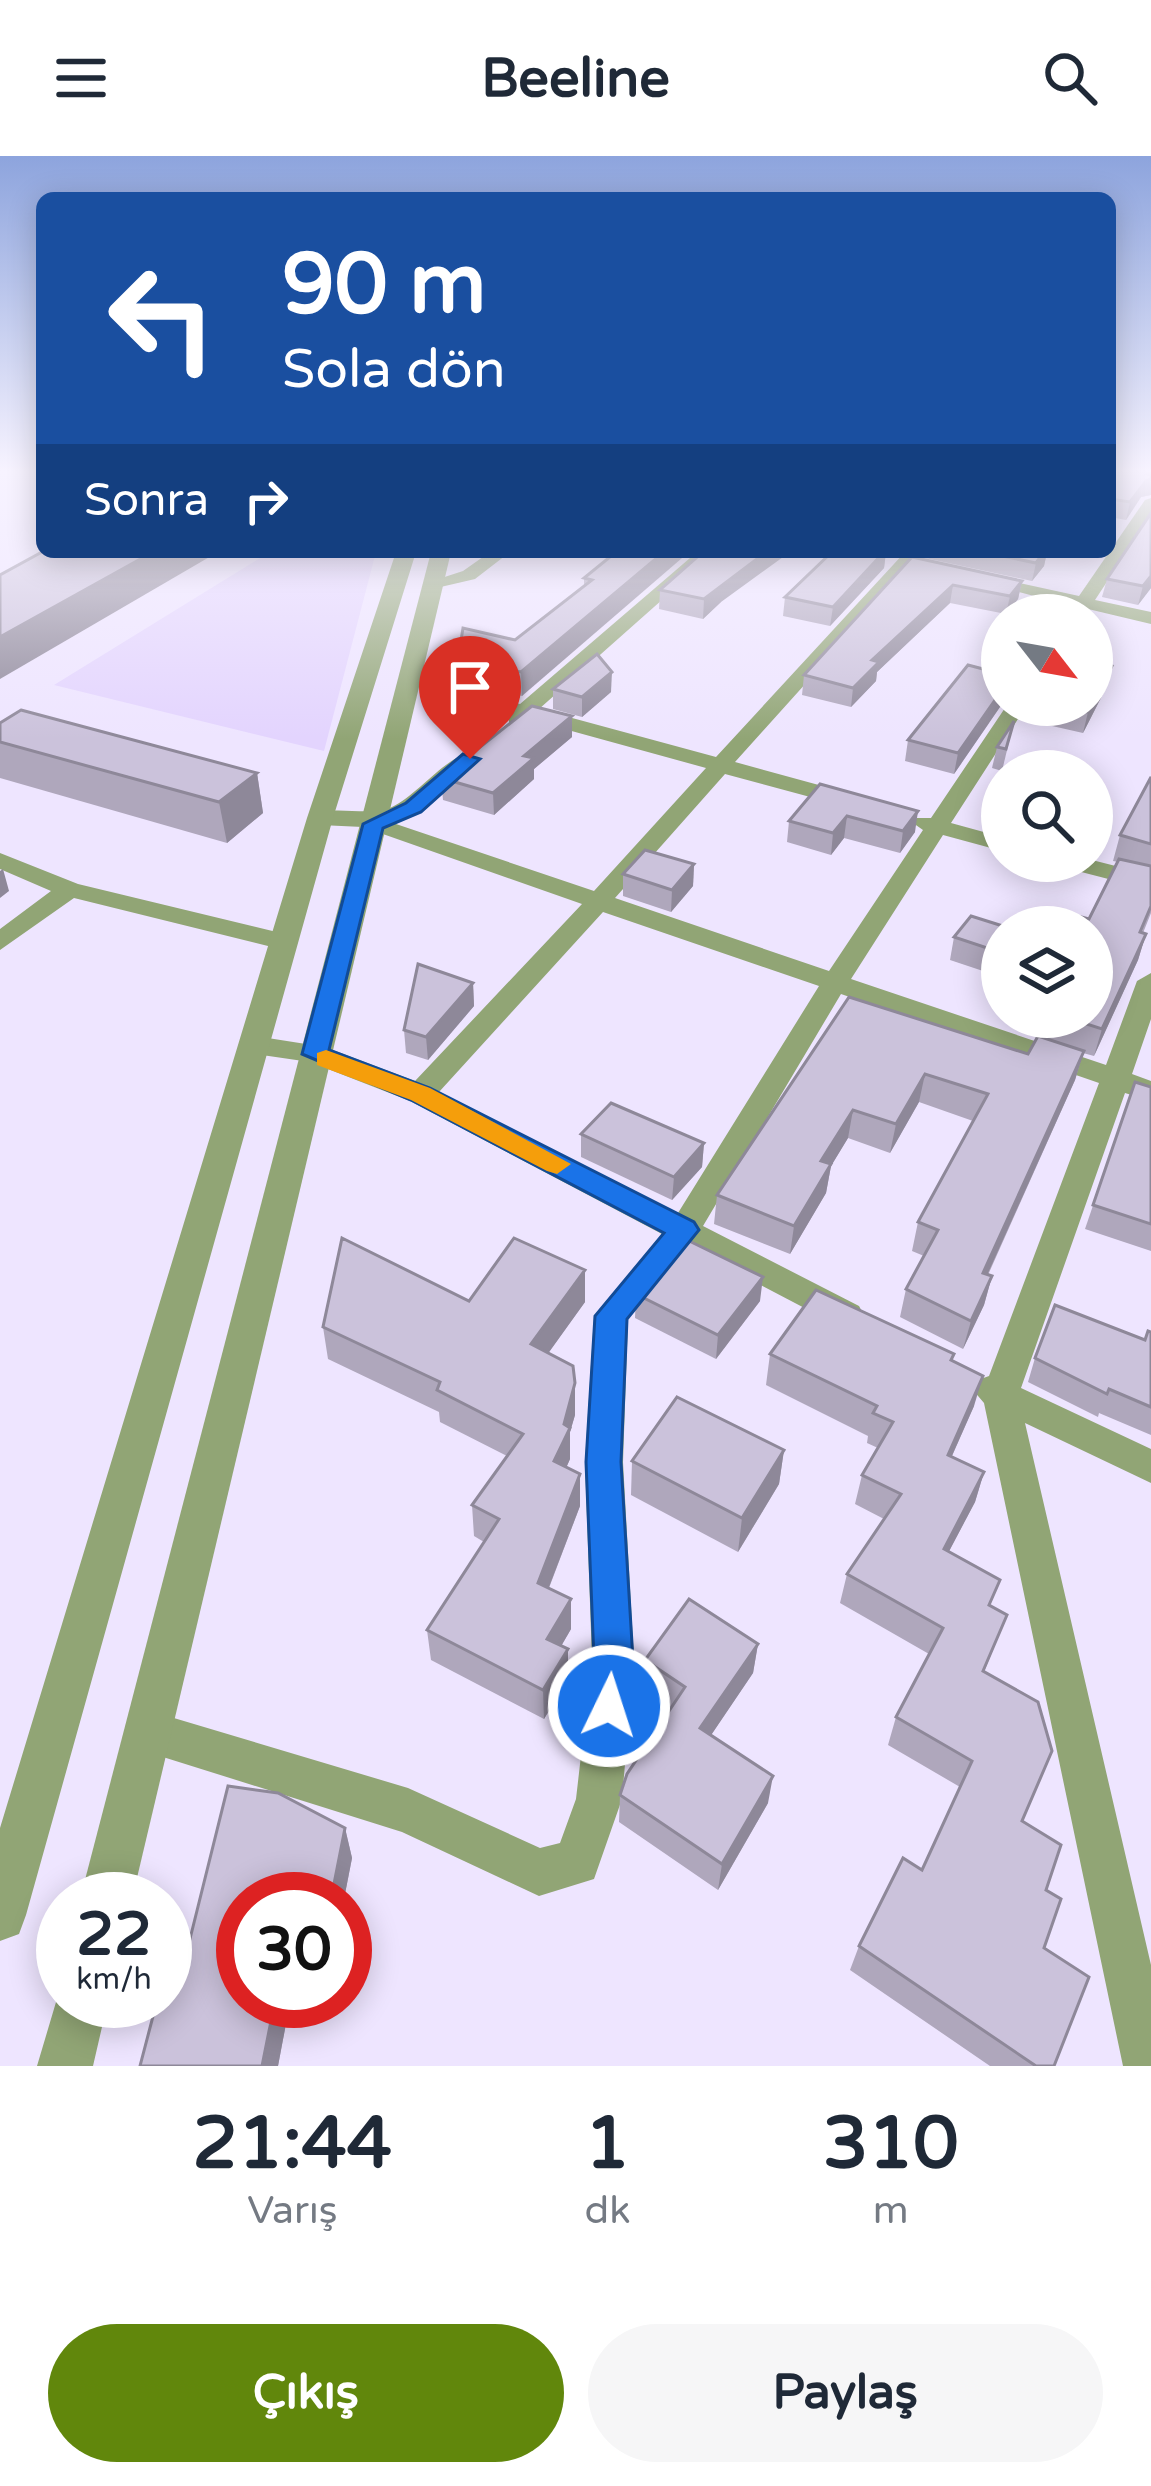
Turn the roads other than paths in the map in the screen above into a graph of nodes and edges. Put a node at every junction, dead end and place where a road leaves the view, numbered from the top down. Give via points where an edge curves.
1 (403, 560) edge
2 (490, 560) edge
3 (697, 560) edge
4 (909, 560) edge
5 (1116, 560) edge
6 (436, 568) edge
7 (972, 578) edge
8 (1027, 594) edge
9 (1090, 594) edge
10 (1113, 613) edge
11 (1151, 618) edge
12 (411, 681) junction
13 (527, 709) junction
14 (1004, 726) edge
15 (719, 762) junction
16 (320, 818) junction
17 (374, 824) junction
18 (939, 827) junction
19 (981, 838) edge
20 (0, 860) edge
21 (1113, 873) edge
22 (1151, 883) edge
23 (70, 889) junction
24 (599, 905) junction
25 (0, 942) edge
26 (284, 942) junction
27 (1151, 981) edge
28 (834, 984) junction
29 (255, 1045) junction
30 (315, 1054) junction
31 (1133, 1085) edge
32 (420, 1094) junction
33 (684, 1230) junction
34 (873, 1329) edge
35 (958, 1372) edge
36 (1000, 1395) junction
37 (1151, 1467) edge
38 (147, 1731) junction
39 (113, 1872) edge
40 (0, 1915) edge
41 (74, 2028) edge
42 (64, 2066) edge
43 (1149, 2066) edge

1 - 16 street
2 - 6 street via 469,575
3 - 13 street
4 - 15 street
5 - 9 street
6 - 12 street
7 - 8 street
10 - 11 street
12 - 13 street
12 - 17 street
13 - 15 street
13 - 17 street via 413,808
14 - 18 street
15 - 18 street
15 - 24 street
16 - 17 street
16 - 26 street
17 - 24 street
17 - 30 street
18 - 19 street
18 - 28 street
20 - 23 street
21 - 22 street
23 - 25 street
23 - 26 street
24 - 28 street
24 - 32 street
26 - 29 street
27 - 31 street
28 - 31 street
28 - 33 street
29 - 30 street
29 - 40 street
30 - 32 street
30 - 38 street
31 - 36 street
32 - 33 street
33 - 34 street
33 - 38 street via 611,1316 604,1462 614,1660 599,1799 577,1862 539,1872 408,1810
35 - 36 street
36 - 37 street
36 - 43 street
38 - 39 street
41 - 42 street

